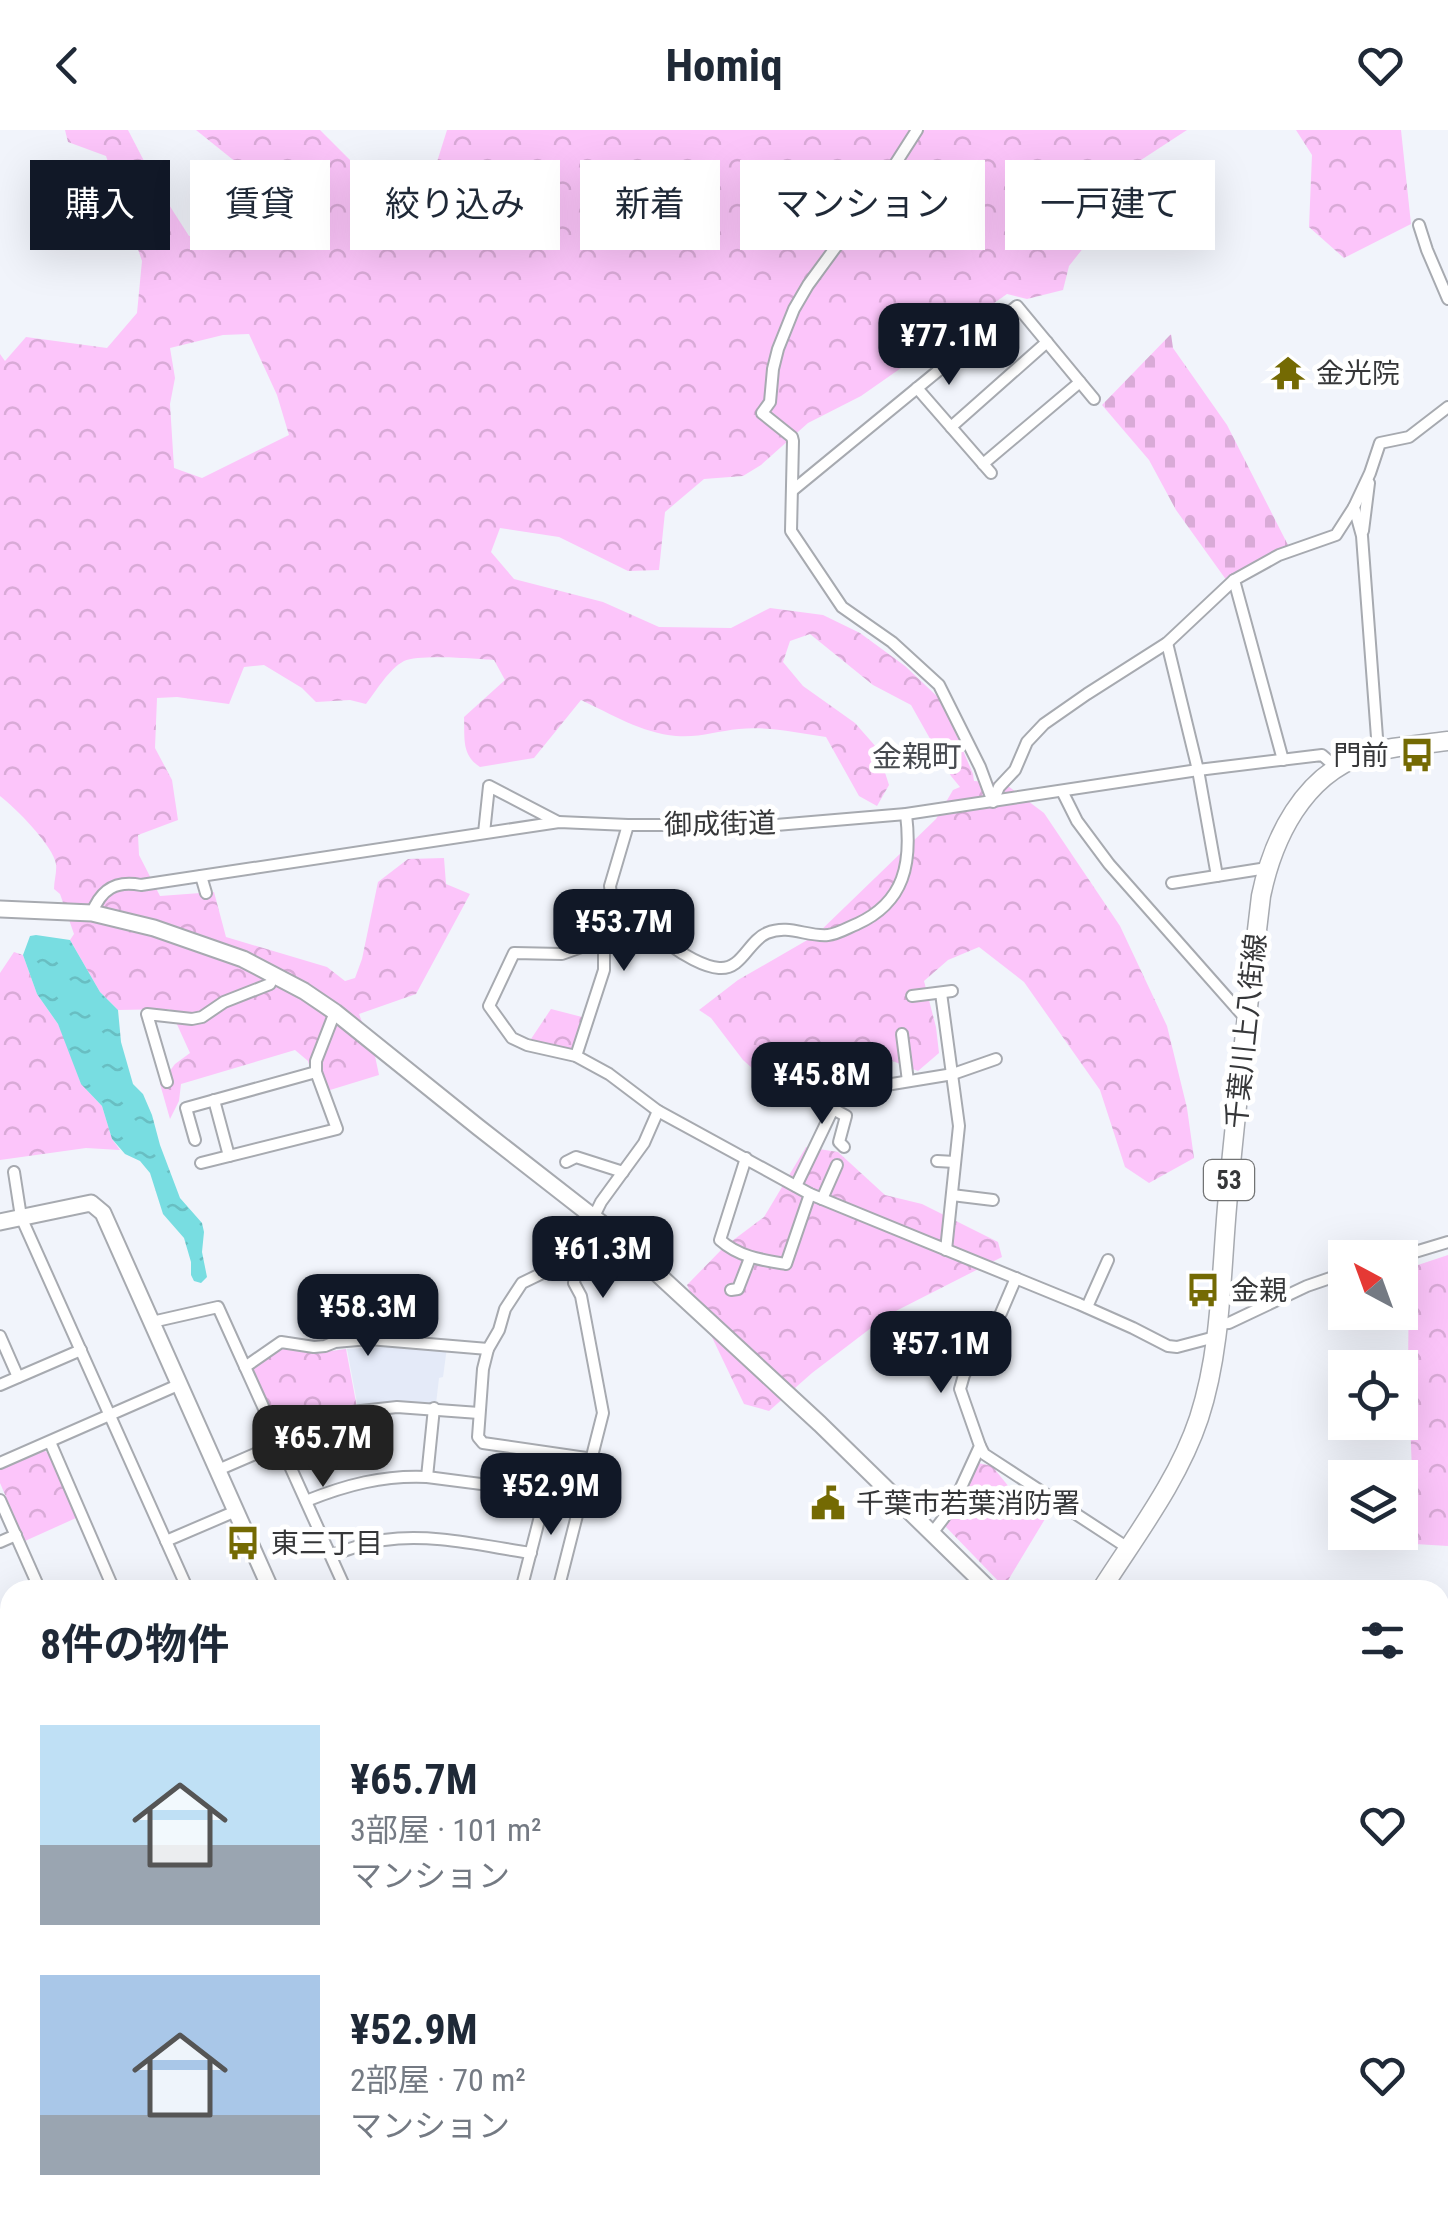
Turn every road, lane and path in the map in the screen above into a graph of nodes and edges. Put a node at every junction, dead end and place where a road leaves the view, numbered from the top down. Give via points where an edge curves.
1 (917, 130) edge
2 (1419, 224) dead end
3 (1448, 299) edge
4 (1047, 342) junction
5 (1080, 382) junction
6 (917, 388) junction
7 (1094, 399) dead end
8 (1448, 408) edge
9 (951, 427) junction
10 (1370, 474) junction
11 (793, 490) junction
12 (1354, 507) junction
13 (1362, 536) junction
14 (1234, 580) junction
15 (1167, 642) junction
16 (1448, 741) edge
17 (1378, 751) junction
18 (1283, 760) junction
19 (1337, 768) junction
20 (1198, 770) junction
21 (1062, 790) junction
22 (993, 802) junction
23 (906, 814) junction
24 (558, 822) junction
25 (628, 825) junction
26 (484, 834) junction
27 (1268, 868) junction
28 (201, 876) junction
29 (1217, 876) junction
30 (1172, 883) dead end
31 (206, 893) dead end
32 (0, 910) edge
33 (92, 913) junction
34 (613, 926) junction
35 (604, 939) junction
36 (274, 974) junction
37 (912, 996) dead end
38 (335, 1012) junction
39 (1247, 1020) junction
40 (902, 1034) dead end
41 (576, 1056) junction
42 (996, 1058) dead end
43 (316, 1072) junction
44 (953, 1074) junction
45 (168, 1082) dead end
46 (908, 1082) junction
47 (886, 1085) dead end
48 (812, 1086) dead end
49 (214, 1100) junction
50 (833, 1108) junction
51 (658, 1112) junction
52 (195, 1140) dead end
53 (844, 1147) dead end
54 (230, 1156) junction
55 (746, 1158) junction
56 (937, 1161) dead end
57 (566, 1162) dead end
58 (955, 1162) junction
59 (201, 1163) dead end
60 (836, 1165) dead end
61 (14, 1172) dead end
62 (622, 1172) junction
63 (796, 1186) junction
64 (810, 1194) junction
65 (952, 1195) junction
66 (822, 1199) junction
67 (992, 1200) dead end
68 (21, 1218) junction
69 (594, 1218) junction
70 (0, 1222) edge
71 (1448, 1242) edge
72 (580, 1245) junction
73 (946, 1250) junction
74 (1418, 1251) edge
75 (750, 1258) junction
76 (1108, 1260) dead end
77 (1016, 1278) junction
78 (1328, 1279) edge
79 (731, 1290) dead end
80 (1087, 1307) junction
81 (152, 1322) junction
82 (1216, 1331) junction
83 (0, 1336) edge
84 (488, 1349) junction
85 (81, 1350) junction
86 (246, 1367) junction
87 (18, 1377) junction
88 (178, 1384) junction
89 (0, 1385) edge
90 (434, 1408) junction
91 (479, 1414) junction
92 (110, 1415) junction
93 (50, 1442) junction
94 (279, 1442) junction
95 (980, 1446) junction
96 (593, 1459) junction
97 (0, 1463) edge
98 (218, 1470) junction
99 (427, 1477) junction
100 (546, 1493) junction
101 (582, 1497) junction
102 (0, 1500) edge
103 (306, 1501) junction
104 (236, 1511) junction
105 (933, 1532) junction
106 (16, 1535) junction
107 (166, 1541) junction
108 (0, 1542) edge
109 (1128, 1548) junction
110 (531, 1554) junction
111 (331, 1555) junction
112 (36, 1580) edge
113 (110, 1580) edge
114 (184, 1580) edge
115 (267, 1580) edge
116 (342, 1580) edge
117 (524, 1580) edge
118 (561, 1580) edge
119 (980, 1580) edge
120 (1107, 1580) edge

1 - 11 street via 808,284 778,349 770,402 762,413 792,437
2 - 3 street
4 - 5 street
4 - 6 street via 1017,306
4 - 9 street
5 - 7 street
5 - 9 street via 987,468
6 - 9 street
6 - 11 street
8 - 10 street via 1409,437 1380,443
10 - 12 street
10 - 13 street
11 - 22 street via 791,531 817,572 842,607 939,685
12 - 13 street
12 - 14 street via 1336,534
13 - 17 street
14 - 15 street
14 - 18 street
15 - 20 street
15 - 22 street via 1044,724
16 - 17 main road, 53
17 - 19 main road, 53
18 - 19 street, 御成街道 via 1322,756
18 - 20 street, 御成街道
19 - 27 main road, 千葉川上八街線 / 53 via 1290,817
20 - 21 street, 御成街道
20 - 29 street
21 - 22 street, 御成街道
21 - 39 street via 1109,864
22 - 23 street, 御成街道
23 - 25 street, 御成街道 via 776,825
23 - 34 street via 902,882 880,911 837,933 768,932 736,963 714,968 654,932
24 - 25 street, 御成街道
24 - 26 street, 御成街道
24 - 26 street via 489,786
25 - 34 street via 610,886
26 - 28 street, 御成街道
27 - 29 street
27 - 39 main road, 千葉川上八街線 / 53
28 - 31 street
28 - 33 street, 御成街道 via 117,884 97,899
29 - 30 street
32 - 33 street
33 - 36 street via 188,938
34 - 35 street
35 - 41 street via 604,970
35 - 41 street via 562,954 514,953 489,1006 512,1038
36 - 38 street
36 - 45 street via 270,984 202,1016 147,1014
37 - 44 street via 947,992
38 - 43 street
38 - 69 street
39 - 82 main road, 千葉川上八街線 / 53
40 - 46 street
41 - 51 street
42 - 44 street
43 - 49 street
43 - 54 street via 337,1129
44 - 46 street
44 - 58 street
46 - 47 street
48 - 50 street
49 - 52 street via 186,1108
49 - 54 street
50 - 53 street via 846,1116 839,1142
50 - 63 street
51 - 55 street
51 - 62 street
54 - 59 street
55 - 63 street
55 - 75 street via 720,1240
56 - 58 street
57 - 62 street via 576,1157
58 - 65 street
60 - 66 street
61 - 68 street
62 - 69 street
63 - 64 street
64 - 66 street
64 - 75 street via 786,1264
65 - 67 street
65 - 73 street
66 - 73 street
68 - 70 street
68 - 81 street via 90,1202 97,1206
68 - 85 street
69 - 72 street
69 - 105 street
71 - 74 street
72 - 84 street via 555,1267 522,1282
72 - 96 street via 574,1282 603,1413
73 - 77 street
75 - 79 street via 738,1289
76 - 80 street
77 - 80 street
77 - 95 street via 960,1389
78 - 82 street
80 - 82 street via 1168,1346
81 - 86 street via 218,1307
81 - 88 street
82 - 109 main road, 千葉川上八街線 / 53 via 1191,1439
83 - 87 street
84 - 86 street via 369,1339 314,1347 282,1342
84 - 91 street
85 - 87 street
85 - 92 street
86 - 94 street
87 - 89 street
88 - 92 street
88 - 98 street
90 - 91 street
90 - 94 street via 352,1412
90 - 99 street
91 - 96 street via 483,1444
92 - 93 street
92 - 107 street
93 - 97 street
93 - 113 street
94 - 98 street
94 - 103 street
95 - 105 street
95 - 109 street
96 - 101 street
98 - 104 street
99 - 100 street
99 - 103 street via 360,1482
100 - 101 street
100 - 110 street
101 - 118 street
102 - 106 street
103 - 111 street
104 - 107 street
104 - 115 street
105 - 119 street
106 - 108 street
106 - 112 street
107 - 114 street
109 - 120 main road, 千葉川上八街線 / 53
110 - 111 street via 404,1538
110 - 117 street
111 - 116 street

